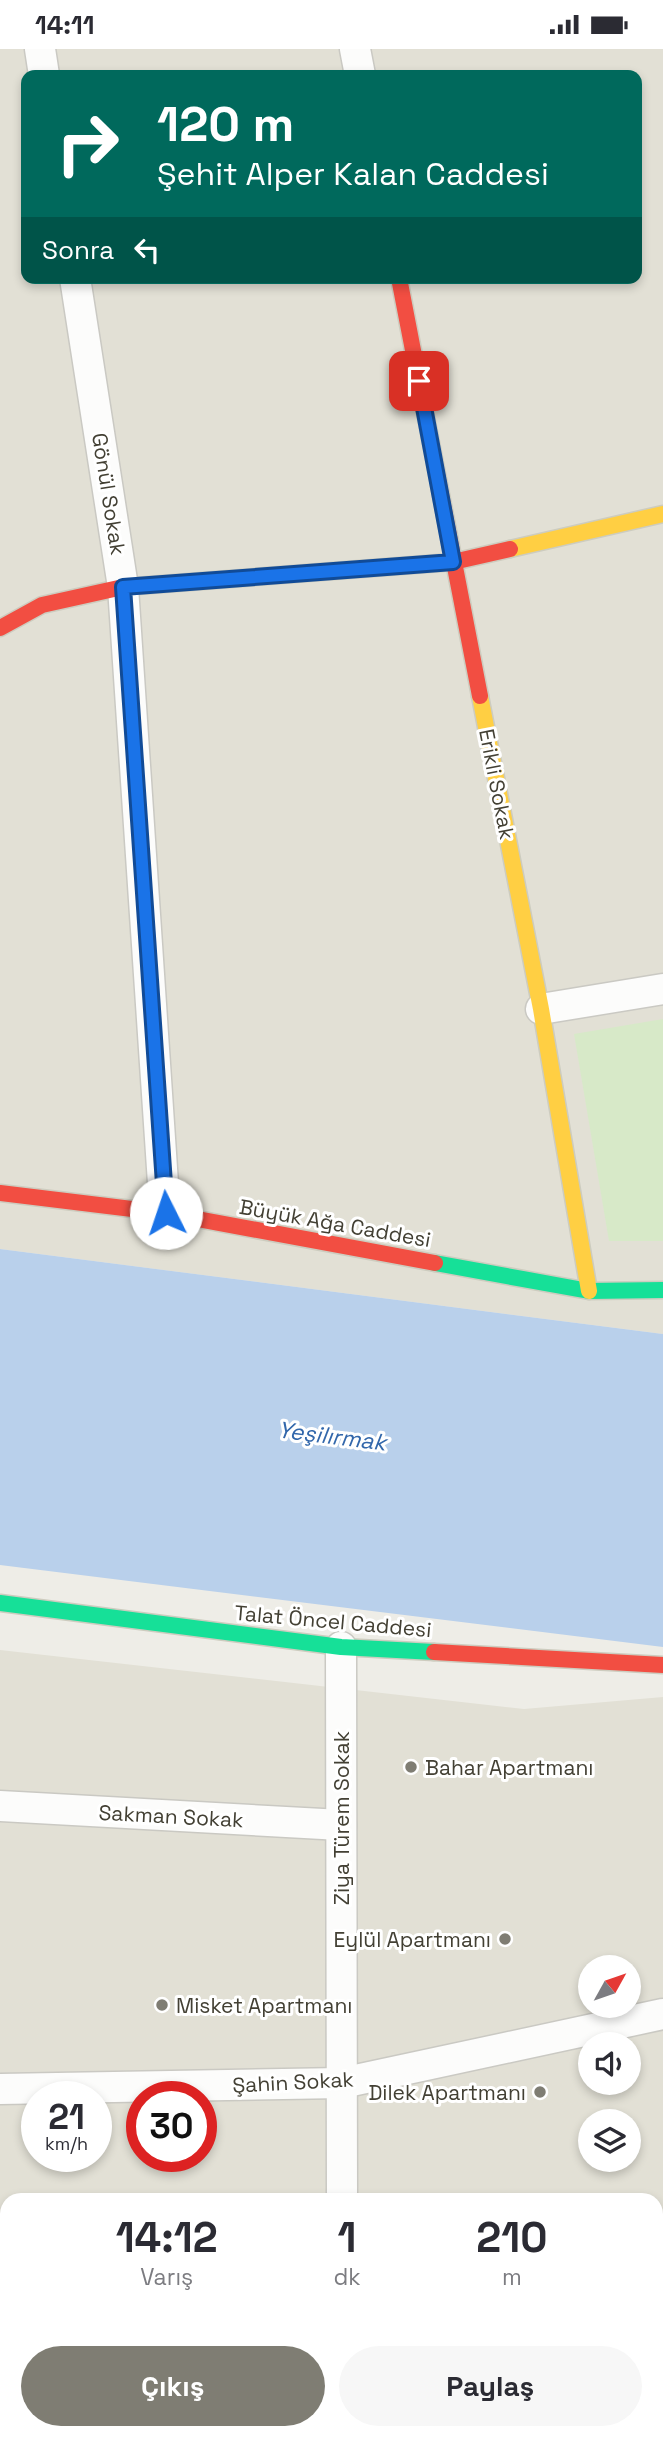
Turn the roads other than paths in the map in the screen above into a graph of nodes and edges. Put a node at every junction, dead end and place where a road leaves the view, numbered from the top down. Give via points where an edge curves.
1 (40, 49) edge
2 (355, 49) edge
3 (43, 70) edge
4 (359, 70) edge
5 (76, 284) edge
6 (400, 284) edge
7 (663, 514) edge
8 (453, 562) junction
9 (123, 587) junction
10 (0, 628) edge
11 (663, 989) edge
12 (541, 1009) junction
13 (0, 1193) edge
14 (166, 1213) junction
15 (663, 1290) edge
16 (589, 1291) junction
17 (0, 1604) edge
18 (341, 1647) junction
19 (663, 1665) edge
20 (0, 1806) edge
21 (341, 1825) junction
22 (663, 2014) edge
23 (342, 2083) junction
24 (0, 2089) edge
25 (342, 2193) edge

1 - 3 street
2 - 4 street
5 - 9 street, Gönül Sokak
6 - 8 street, Erikli Sokak
7 - 8 street
8 - 9 street
8 - 12 street, Erikli Sokak
9 - 10 street via 42,605
9 - 14 street, Gönül Sokak
11 - 12 street
12 - 16 street, Erikli Sokak
13 - 14 street, Büyük Ağa Caddesi
14 - 16 street, Büyük Ağa Caddesi
15 - 16 street, Büyük Ağa Caddesi
17 - 18 street, Talat Öncel Caddesi
18 - 19 street, Talat Öncel Caddesi
18 - 21 street, Ziya Türem Sokak
20 - 21 street, Sakman Sokak
21 - 23 street, Ziya Türem Sokak
22 - 23 street, Şahin Sokak
23 - 24 street, Şahin Sokak
23 - 25 street, Ziya Türem Sokak

